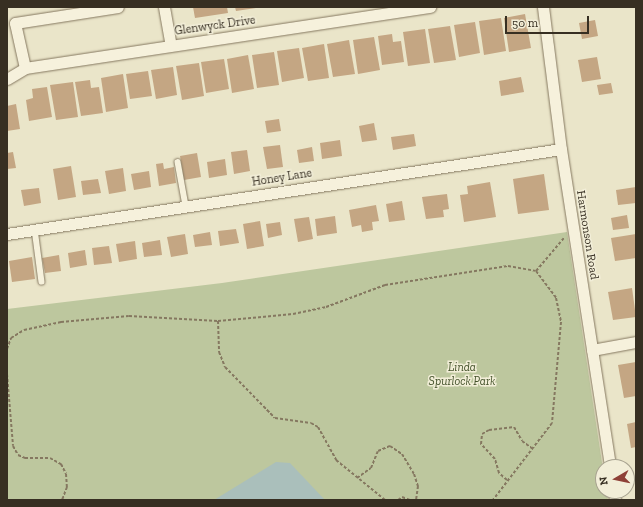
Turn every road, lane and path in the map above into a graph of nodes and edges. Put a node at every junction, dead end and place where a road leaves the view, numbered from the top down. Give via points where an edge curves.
1 (118, 7) edge
2 (164, 7) edge
3 (430, 7) edge
4 (543, 7) edge
5 (171, 45) junction
6 (25, 68) junction
7 (7, 79) edge
8 (561, 149) junction
9 (178, 162) dead end
10 (186, 206) junction
11 (573, 227) junction
12 (35, 229) junction
13 (7, 234) edge
14 (536, 271) junction
15 (42, 282) dead end
16 (218, 321) junction
17 (636, 342) edge
18 (7, 348) edge
19 (592, 350) junction
20 (7, 374) edge
21 (533, 449) junction
22 (609, 459) edge
23 (357, 478) junction
24 (508, 480) junction
25 (62, 500) edge
26 (385, 500) edge
27 (398, 500) edge
28 (410, 500) edge
29 (416, 500) edge
30 (493, 500) edge

1 - 6 street via 14,23
2 - 5 street
3 - 5 street, Glenwyck Drive
4 - 8 street, Harmonson Road
5 - 6 street, Glenwyck Drive
6 - 7 street, Glenwyck Drive
8 - 10 street, Honey Lane
8 - 11 street, Harmonson Road
9 - 10 lane
10 - 12 street, Honey Lane
11 - 14 path
11 - 19 street, Harmonson Road
12 - 13 street, Honey Lane
12 - 15 lane
14 - 16 path via 508,266 442,276 385,286 326,307 293,314
14 - 21 path via 556,298 561,322 552,423
16 - 18 path via 129,316 61,322 24,330 11,338
16 - 23 path via 219,352 225,367 275,418 311,423 318,427 336,460
17 - 19 street
19 - 22 street, Harmonson Road
20 - 25 path via 13,446 18,455 25,458 50,458 60,464 66,474 67,487
21 - 24 path
21 - 24 path via 522,441 514,427 489,430 482,434 481,444 495,459 499,473
23 - 26 path
23 - 29 path via 371,468 378,451 390,446 402,454 414,474 418,486
24 - 30 path
27 - 28 path via 402,497

